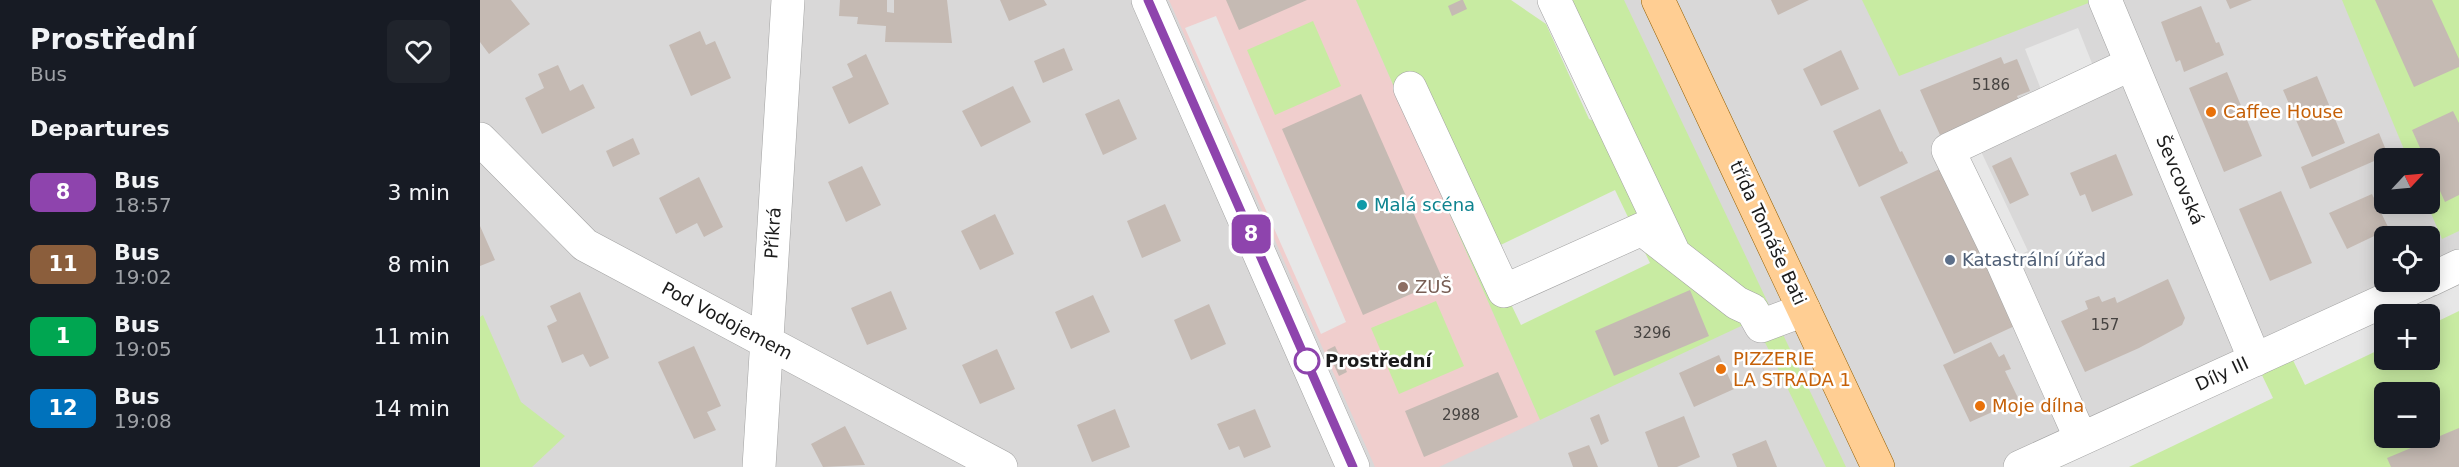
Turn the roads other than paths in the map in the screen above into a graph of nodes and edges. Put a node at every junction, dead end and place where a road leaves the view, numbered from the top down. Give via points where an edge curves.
1 (788, 0) edge
2 (1148, 0) edge
3 (1554, 0) edge
4 (1658, 0) edge
5 (2105, 0) edge
6 (2132, 64) junction
7 (1410, 88) dead end
8 (480, 139) edge
9 (1674, 254) junction
10 (2459, 266) edge
11 (2440, 275) edge
12 (2403, 292) edge
13 (1804, 310) junction
14 (766, 342) junction
15 (2255, 360) junction
16 (2081, 439) junction
17 (759, 467) edge
18 (1001, 467) edge
19 (1353, 467) edge
20 (1878, 467) edge
21 (2020, 467) edge

1 - 14 street, Příkrá
2 - 19 street
3 - 9 street
4 - 13 main road, třída Tomáše Bati
5 - 6 street, Ševcovská
6 - 15 street, Ševcovská
6 - 16 street via 1948,150
7 - 9 street via 1504,291 1642,229
8 - 14 street, Pod Vodojemem via 585,246
9 - 13 street via 1737,303 1752,310 1761,326
10 - 11 street
12 - 15 street, Díly III
13 - 20 main road, třída Tomáše Bati
14 - 17 street, Příkrá
14 - 18 street, Pod Vodojemem
15 - 16 street, Díly III
16 - 21 street, Díly III

